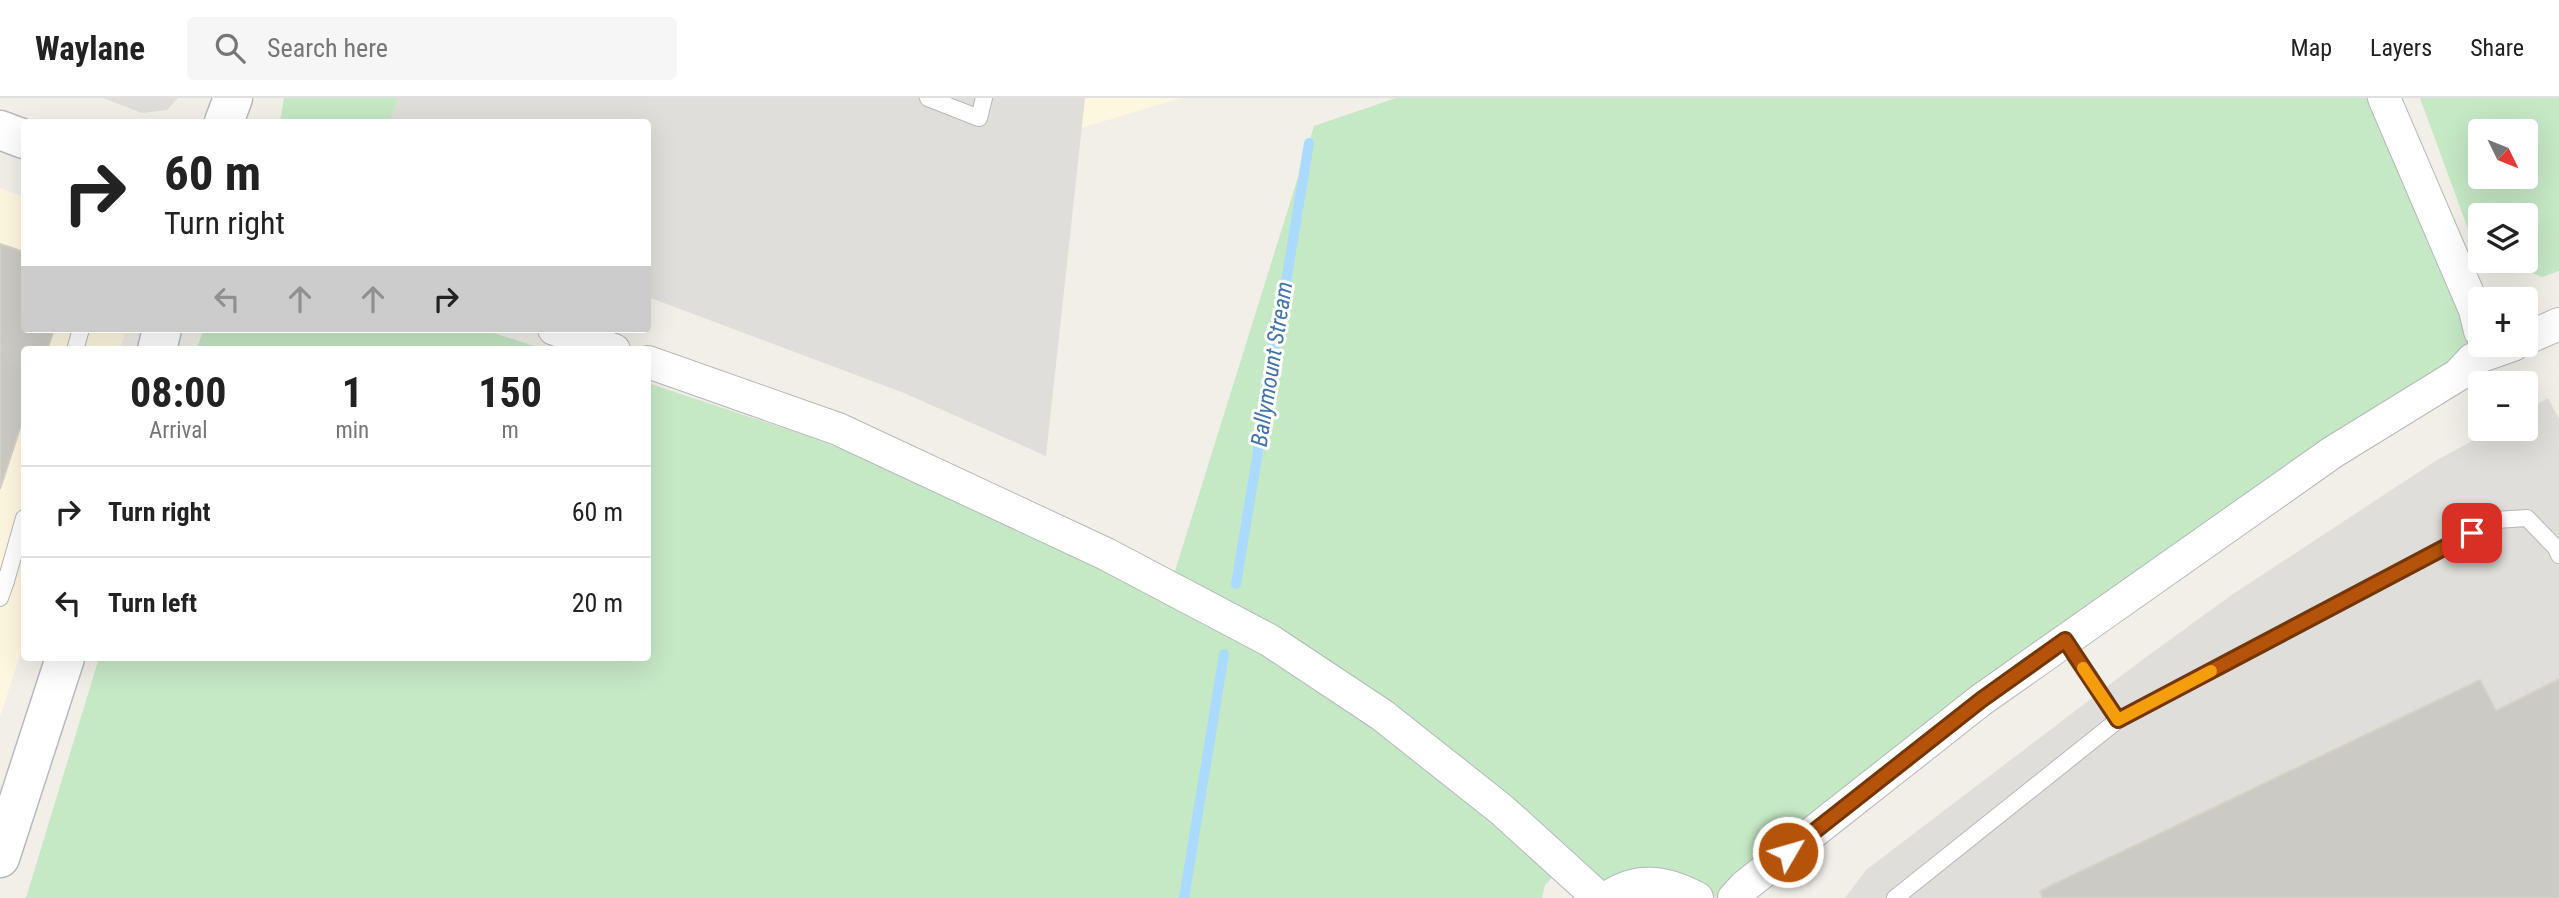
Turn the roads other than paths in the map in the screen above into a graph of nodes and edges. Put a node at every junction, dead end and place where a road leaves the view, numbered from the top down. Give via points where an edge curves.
1 (233, 98) edge
2 (928, 98) edge
3 (984, 98) edge
4 (2384, 98) edge
5 (225, 119) edge
6 (0, 130) edge
7 (21, 138) edge
8 (2468, 294) edge
9 (2559, 324) edge
10 (565, 333) edge
11 (2538, 333) edge
12 (603, 346) edge
13 (2468, 357) edge
14 (651, 363) edge
15 (21, 527) edge
16 (2559, 555) edge
17 (3, 580) edge
18 (0, 598) edge
19 (2065, 640) junction
20 (64, 661) edge
21 (2118, 720) junction
22 (0, 858) edge
23 (1599, 898) edge
24 (1607, 898) edge
25 (1697, 898) edge
26 (1734, 898) edge
27 (1895, 898) edge

1 - 5 street
2 - 3 lane via 979,118
4 - 8 street
6 - 7 street
9 - 11 street
10 - 12 street
13 - 19 street via 2458,375 2333,452
14 - 23 street via 838,429 1106,554 1269,640 1382,715 1502,810
15 - 17 lane
16 - 21 lane via 2527,518 2496,520
17 - 18 lane
19 - 21 lane
19 - 26 street via 1981,700
20 - 22 street
21 - 27 lane
24 - 25 street via 1629,886 1652,883

